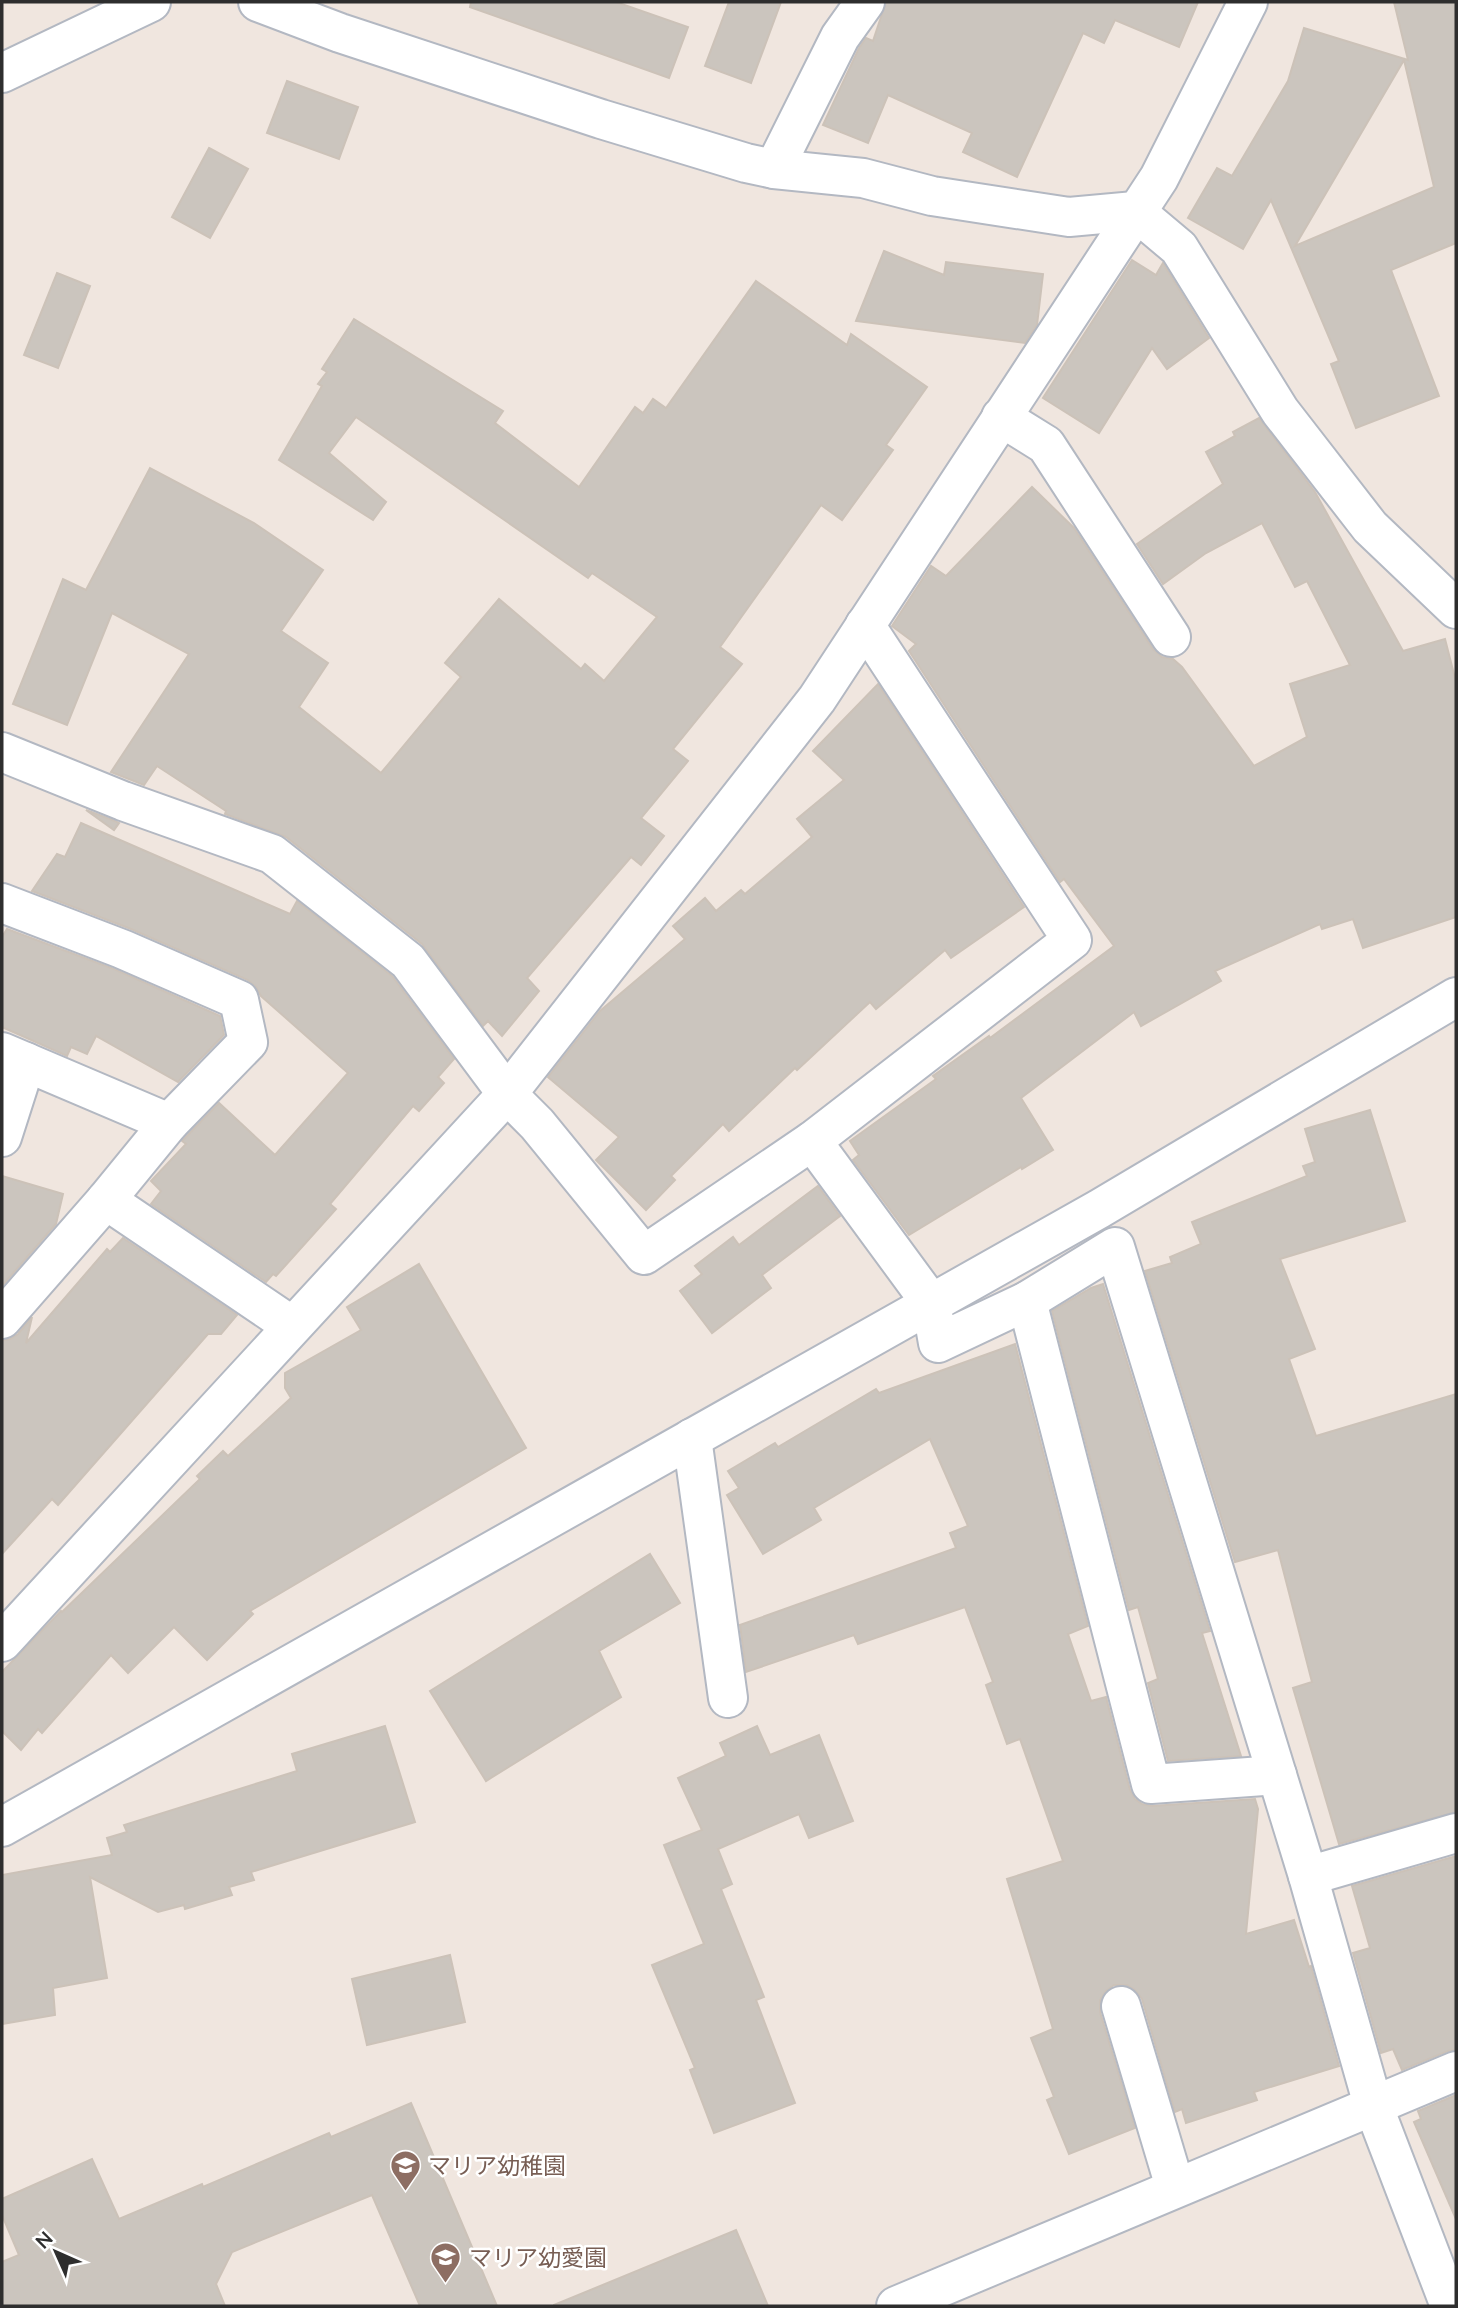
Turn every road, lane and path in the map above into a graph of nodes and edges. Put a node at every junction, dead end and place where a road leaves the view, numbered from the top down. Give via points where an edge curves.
1 (151, 2) edge
2 (258, 2) edge
3 (866, 2) edge
4 (1248, 2) edge
5 (2, 74) edge
6 (774, 169) junction
7 (1135, 211) junction
8 (1001, 417) junction
9 (1456, 609) edge
10 (865, 625) junction
11 (1171, 637) dead end
12 (2, 752) edge
13 (2, 903) edge
14 (1456, 997) edge
15 (14, 1057) edge
16 (507, 1094) junction
17 (169, 1123) junction
18 (2, 1137) edge
19 (812, 1141) junction
20 (106, 1200) junction
21 (1027, 1301) junction
22 (931, 1303) junction
23 (2, 1319) edge
24 (292, 1326) junction
25 (692, 1438) junction
26 (2, 1642) edge
27 (728, 1698) dead end
28 (1277, 1775) junction
29 (2, 1827) edge
30 (1456, 1833) edge
31 (1308, 1876) junction
32 (1121, 2006) dead end
33 (1456, 2071) edge
34 (1373, 2105) junction
35 (1175, 2187) junction
36 (896, 2306) edge
37 (1450, 2306) edge

1 - 5 street
2 - 6 street via 601,119
3 - 6 street via 840,37
4 - 7 street via 1158,178
6 - 7 street via 863,178 932,196 1069,217
7 - 8 street
7 - 9 street via 1179,248 1280,411 1370,527
8 - 10 street
8 - 11 street via 1046,444
10 - 16 street via 817,699
10 - 19 street via 1072,940
12 - 16 street via 272,854 408,961
13 - 17 street via 239,1000 248,1042
14 - 22 street
15 - 17 street
15 - 18 street
16 - 19 street via 644,1255
16 - 24 street
17 - 20 street
19 - 22 street
20 - 23 street
20 - 24 street
21 - 22 street via 937,1343
21 - 28 street via 1151,1784
21 - 28 street via 1115,1247
22 - 25 street
24 - 26 street
25 - 27 street
25 - 29 street
28 - 31 street
30 - 31 street
31 - 34 street
32 - 35 street
33 - 34 street
34 - 35 street
34 - 37 street
35 - 36 street

